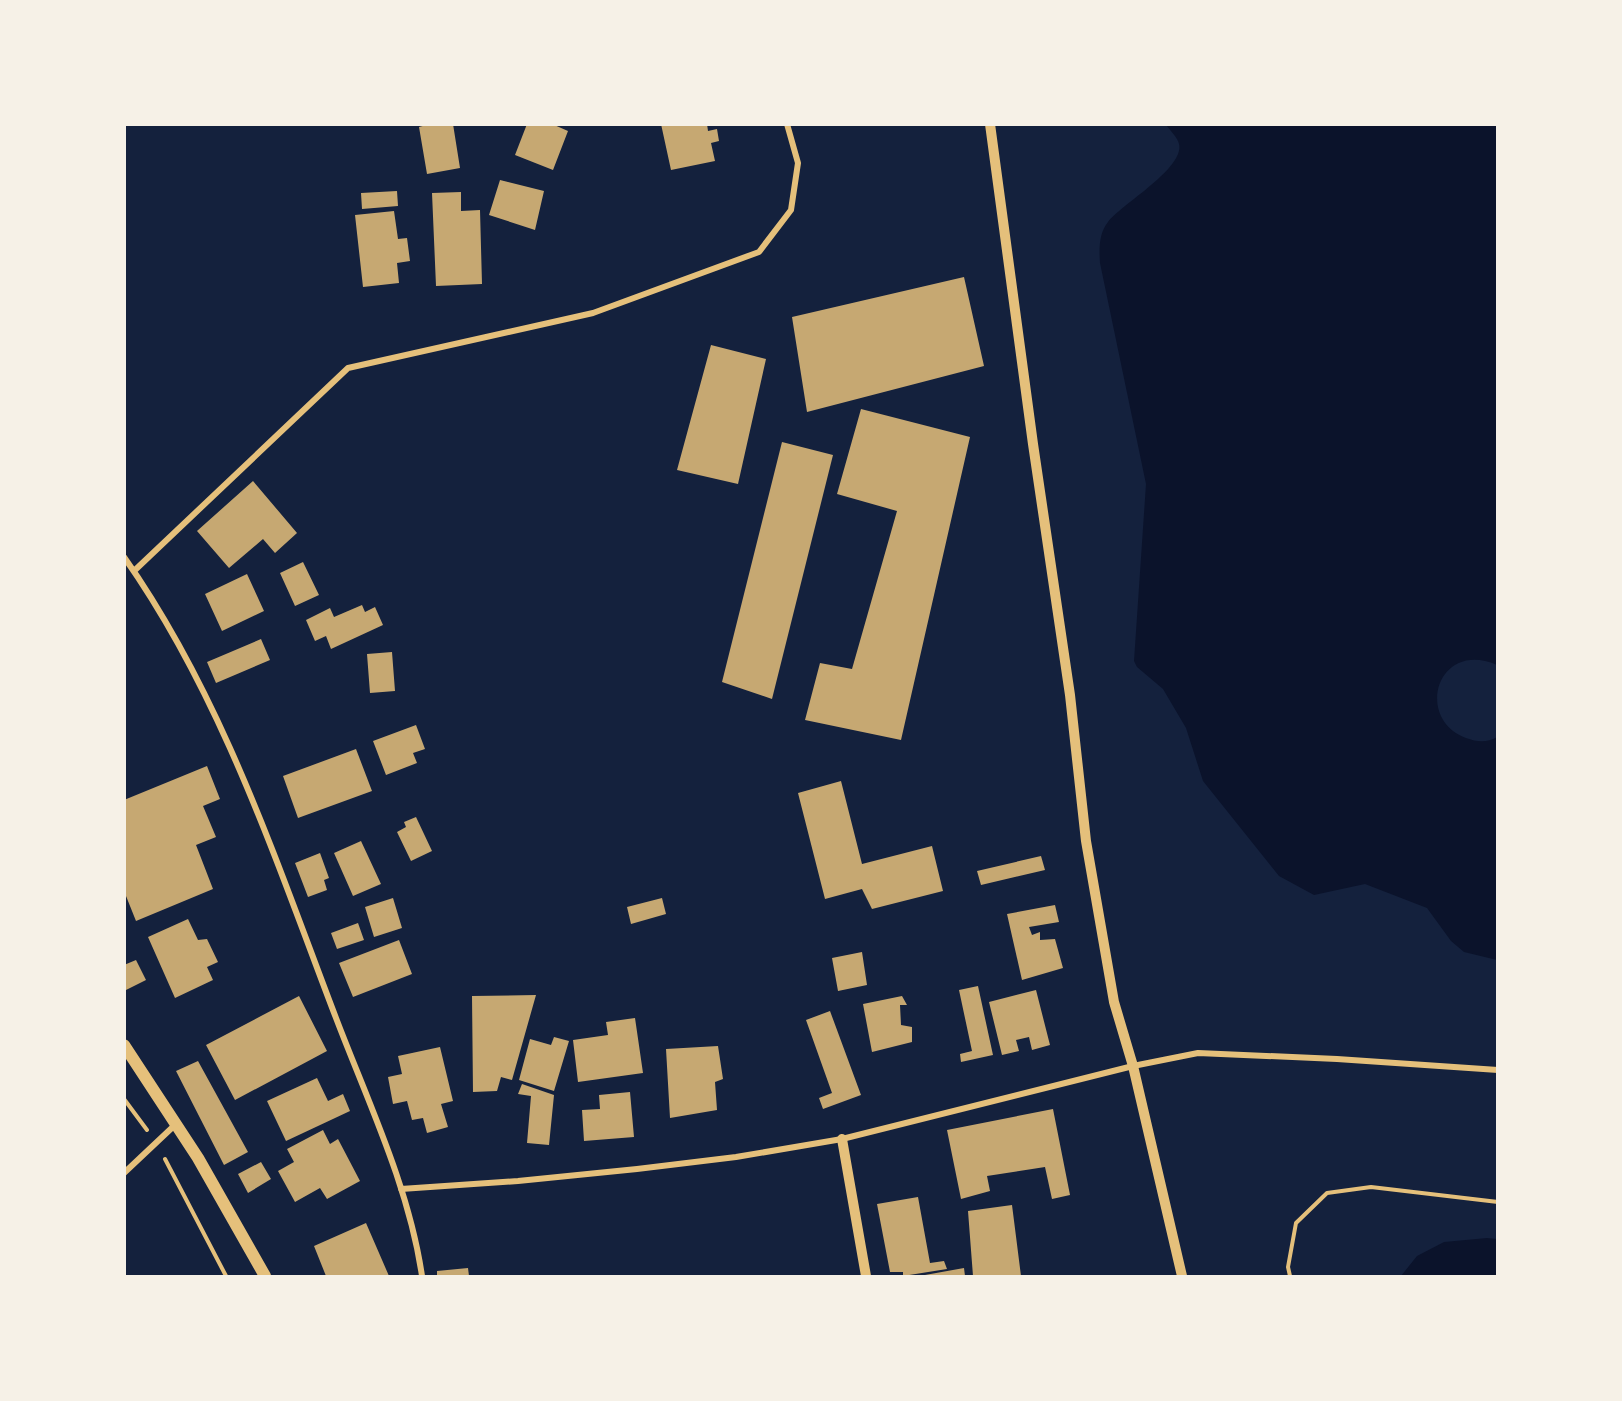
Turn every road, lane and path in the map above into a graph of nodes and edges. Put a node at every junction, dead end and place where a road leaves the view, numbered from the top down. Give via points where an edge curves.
1 (787, 124) edge
2 (990, 124) edge
3 (124, 557) edge
4 (134, 571) junction
5 (124, 1045) edge
6 (1133, 1066) junction
7 (1497, 1070) edge
8 (124, 1099) edge
9 (176, 1123) junction
10 (843, 1139) junction
11 (156, 1142) junction
12 (124, 1173) edge
13 (401, 1189) junction
14 (1497, 1202) edge
15 (225, 1276) edge
16 (265, 1276) edge
17 (422, 1276) edge
18 (866, 1276) edge
19 (1182, 1276) edge
20 (1290, 1276) edge

1 - 4 street via 798,163 790,210 759,252 594,313 348,368
2 - 6 street via 1070,695 1086,841 1114,1002
3 - 4 street
4 - 13 street via 184,653 239,768
5 - 9 main road
6 - 7 street via 1198,1053
6 - 10 street
6 - 19 street
8 - 11 path
9 - 11 street
9 - 16 main road
10 - 13 street via 637,1169
10 - 18 street
11 - 12 street
11 - 15 path
13 - 17 street
14 - 20 path via 1371,1187 1327,1193 1296,1223

